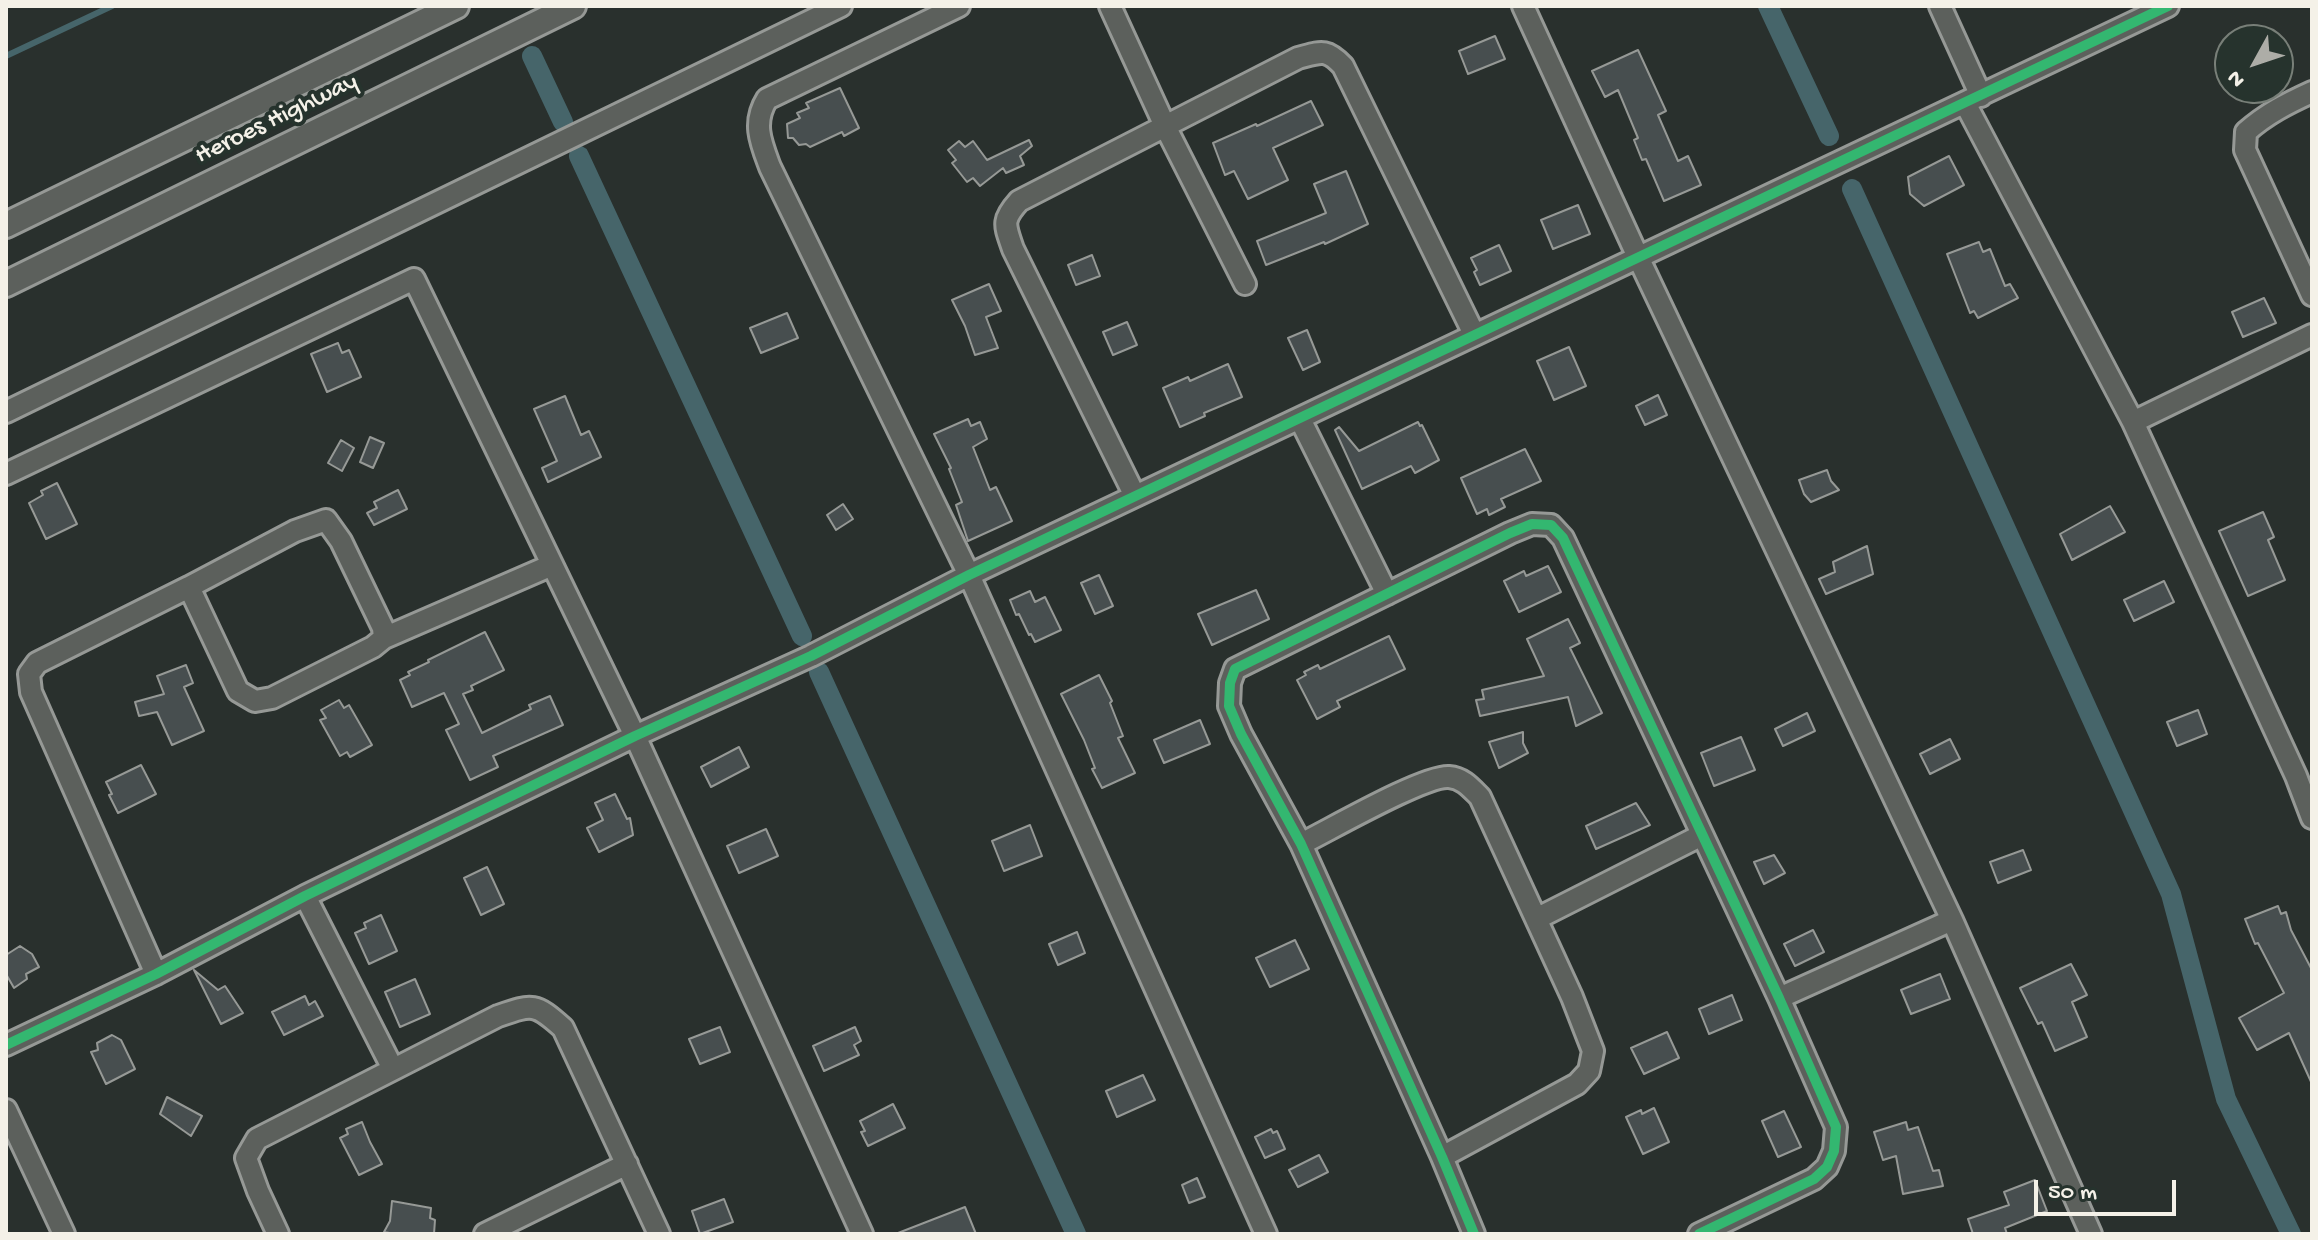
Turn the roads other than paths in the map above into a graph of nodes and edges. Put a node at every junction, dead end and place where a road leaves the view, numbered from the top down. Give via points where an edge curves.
1 (456, 6) edge
2 (573, 6) edge
3 (841, 6) edge
4 (959, 6) edge
5 (1110, 6) edge
6 (1523, 6) edge
7 (1940, 6) edge
8 (2168, 6) edge
9 (2312, 92) edge
10 (1973, 100) junction
11 (1165, 126) junction
12 (6, 225) edge
13 (1638, 257) junction
14 (6, 284) edge
15 (1245, 284) dead end
16 (2312, 295) edge
17 (1474, 334) junction
18 (2312, 335) edge
19 (6, 412) edge
20 (1300, 419) junction
21 (2133, 422) junction
22 (6, 474) edge
23 (1135, 496) junction
24 (552, 565) junction
25 (969, 575) junction
26 (189, 587) junction
27 (1387, 594) junction
28 (384, 638) junction
29 (635, 736) junction
30 (2312, 818) edge
31 (1702, 835) junction
32 (1301, 844) junction
33 (305, 896) junction
34 (1536, 919) junction
35 (1952, 920) junction
36 (156, 974) junction
37 (1779, 998) junction
38 (6, 1045) edge
39 (393, 1069) junction
40 (6, 1110) edge
41 (1442, 1157) junction
42 (627, 1164) junction
43 (64, 1234) edge
44 (278, 1234) edge
45 (485, 1234) edge
46 (659, 1234) edge
47 (861, 1234) edge
48 (1266, 1234) edge
49 (1474, 1234) edge
50 (1699, 1234) edge
51 (2091, 1234) edge

1 - 12 main road, Heroes Highway
2 - 14 main road, Heroes Highway
3 - 19 street
4 - 25 street via 767,99 760,111 759,137
5 - 11 street
6 - 13 street
7 - 10 street
8 - 10 street
9 - 16 street via 2258,121 2246,132 2245,150
10 - 13 street
10 - 21 street
11 - 15 street
11 - 17 street via 1298,58 1333,55
11 - 23 street via 1019,201 1006,215 1005,226
13 - 17 street
13 - 35 street
17 - 20 street
18 - 21 street
20 - 23 street
20 - 27 street
21 - 30 street
22 - 24 street via 414,279
23 - 25 street
24 - 28 street
24 - 29 street
25 - 29 street via 811,656
25 - 48 street
26 - 28 street via 238,691 255,701 272,698
26 - 28 street via 326,520 341,541
26 - 36 street via 37,663 29,674 31,692
27 - 31 street via 1510,533 1532,524 1551,525 1563,538
27 - 32 street via 1235,669 1230,683 1229,706 1241,734
29 - 33 street
29 - 47 street
31 - 34 street
31 - 37 street
32 - 34 street via 1434,780 1465,782 1480,797
32 - 41 street
33 - 36 street
33 - 39 street
34 - 41 street via 1593,1051 1589,1071 1577,1084
35 - 37 street
35 - 51 street
36 - 38 street
37 - 50 street via 1836,1127 1834,1151 1814,1179
39 - 42 street via 498,1016 527,1006 544,1011 563,1028
39 - 44 street via 257,1139 246,1158
40 - 43 street
41 - 49 street
42 - 45 street
42 - 46 street

